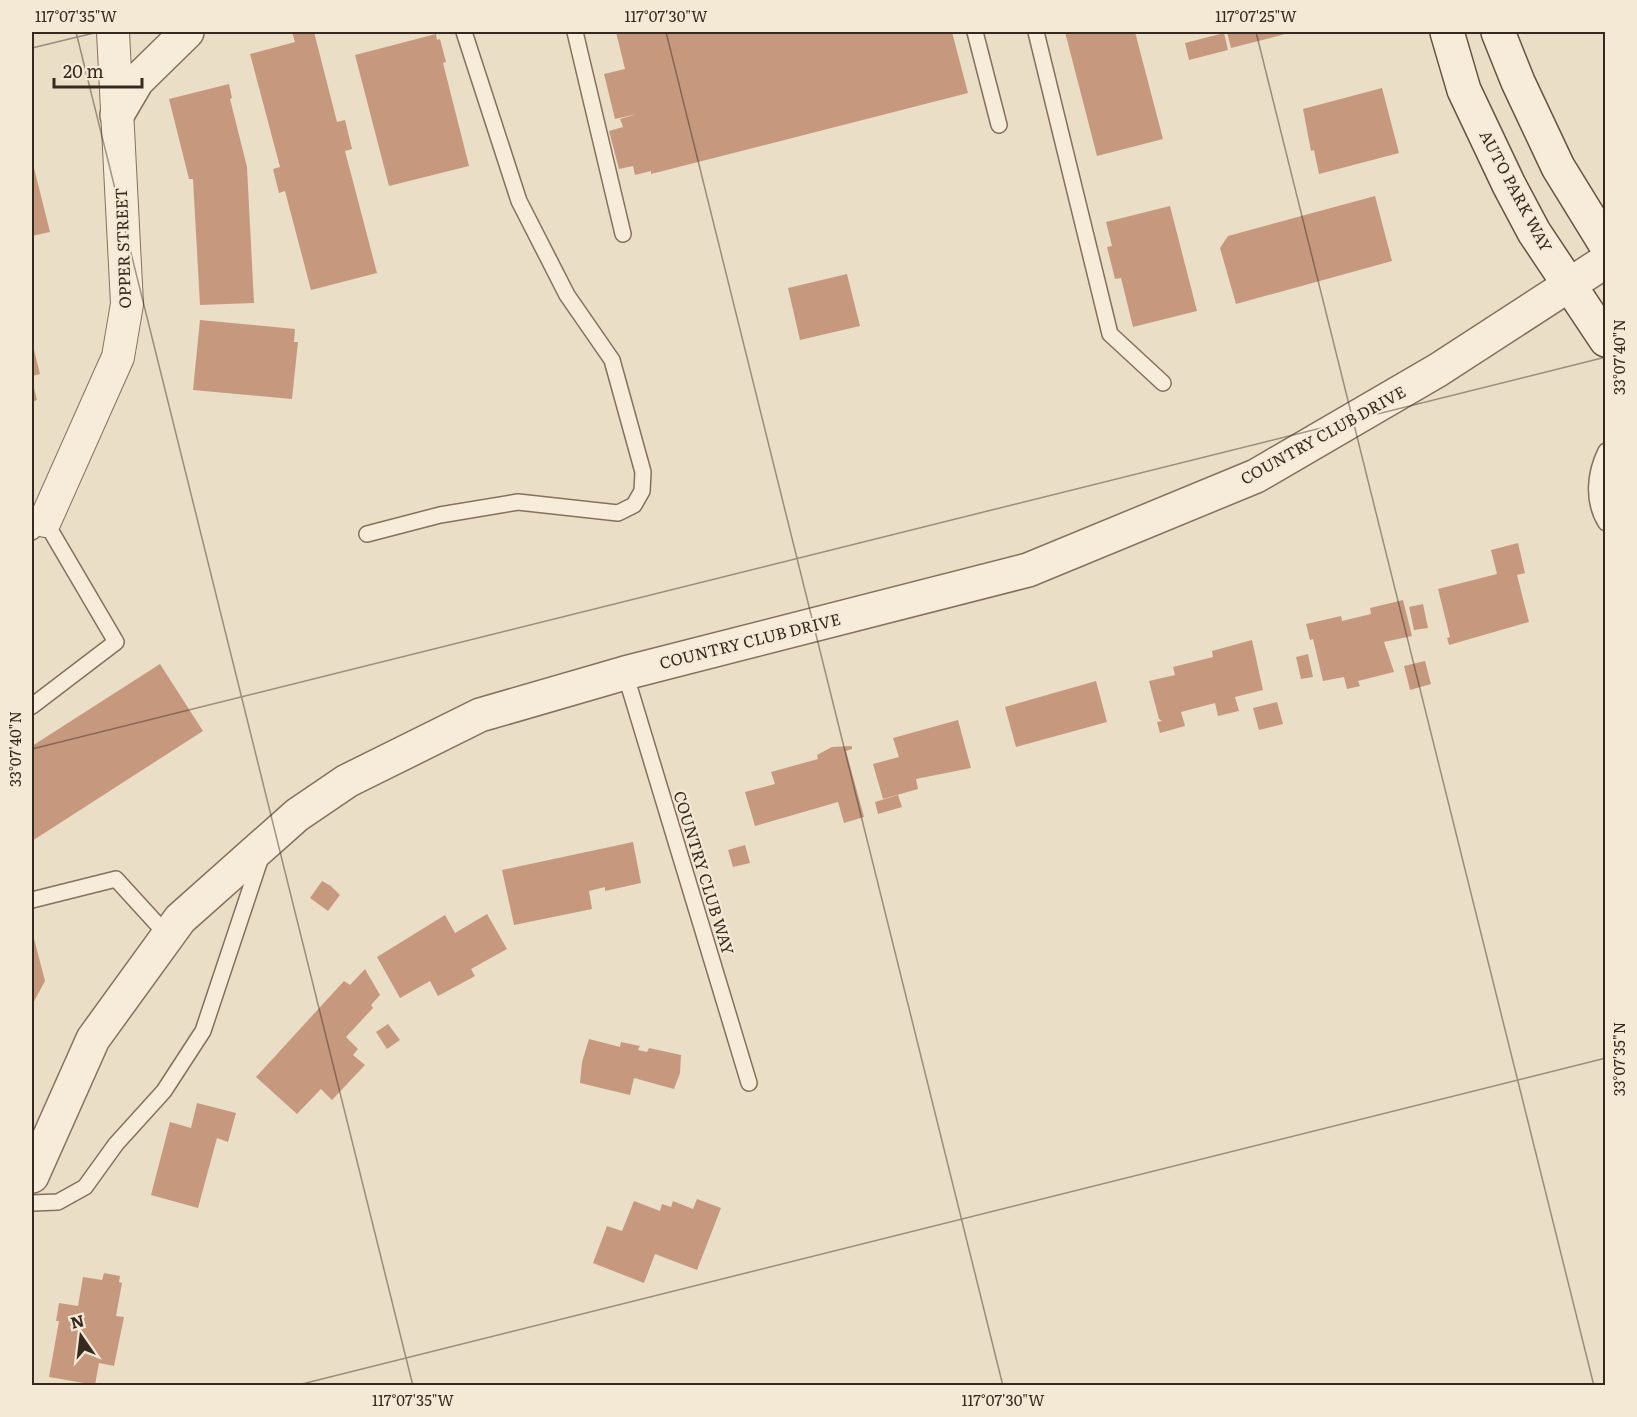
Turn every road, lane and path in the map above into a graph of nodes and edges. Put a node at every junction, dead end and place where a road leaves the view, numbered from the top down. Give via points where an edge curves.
1 (113, 32) edge
2 (187, 32) edge
3 (464, 32) edge
4 (575, 32) edge
5 (975, 32) edge
6 (1036, 32) edge
7 (1447, 32) edge
8 (1498, 32) edge
9 (117, 115) junction
10 (999, 125) dead end
11 (623, 234) dead end
12 (1605, 245) edge
13 (1605, 261) edge
14 (1569, 285) junction
15 (1605, 340) edge
16 (1163, 383) dead end
17 (1605, 451) edge
18 (1605, 523) edge
19 (38, 527) edge
20 (367, 534) dead end
21 (625, 673) junction
22 (32, 706) edge
23 (265, 843) junction
24 (32, 900) edge
25 (168, 936) junction
26 (749, 1083) dead end
27 (32, 1176) edge
28 (32, 1203) edge

1 - 9 street, OPPER STREET
2 - 9 street via 137,81
3 - 20 lane via 519,201 567,295 612,360 643,472 642,491 634,505 618,513 518,502 440,515
4 - 11 lane
5 - 10 lane
6 - 16 lane via 1110,334
7 - 14 street, AUTO PARK WAY via 1464,90 1509,185
8 - 12 street via 1558,167
9 - 19 street, OPPER STREET via 127,304 118,357
13 - 14 street, COUNTRY CLUB DRIVE
14 - 15 street, AUTO PARK WAY
14 - 21 street, COUNTRY CLUB DRIVE via 1438,370 1256,476 1028,570
17 - 18 lane via 1598,468 1597,492 1599,513
19 - 22 lane via 116,642
21 - 23 street, COUNTRY CLUB DRIVE via 480,715 347,781 297,814
21 - 26 lane, COUNTRY CLUB WAY
23 - 25 street, COUNTRY CLUB DRIVE via 180,919
23 - 28 lane via 203,1031 164,1091 116,1144 85,1187 58,1202
24 - 25 lane via 116,879
25 - 27 street, COUNTRY CLUB DRIVE via 93,1039

